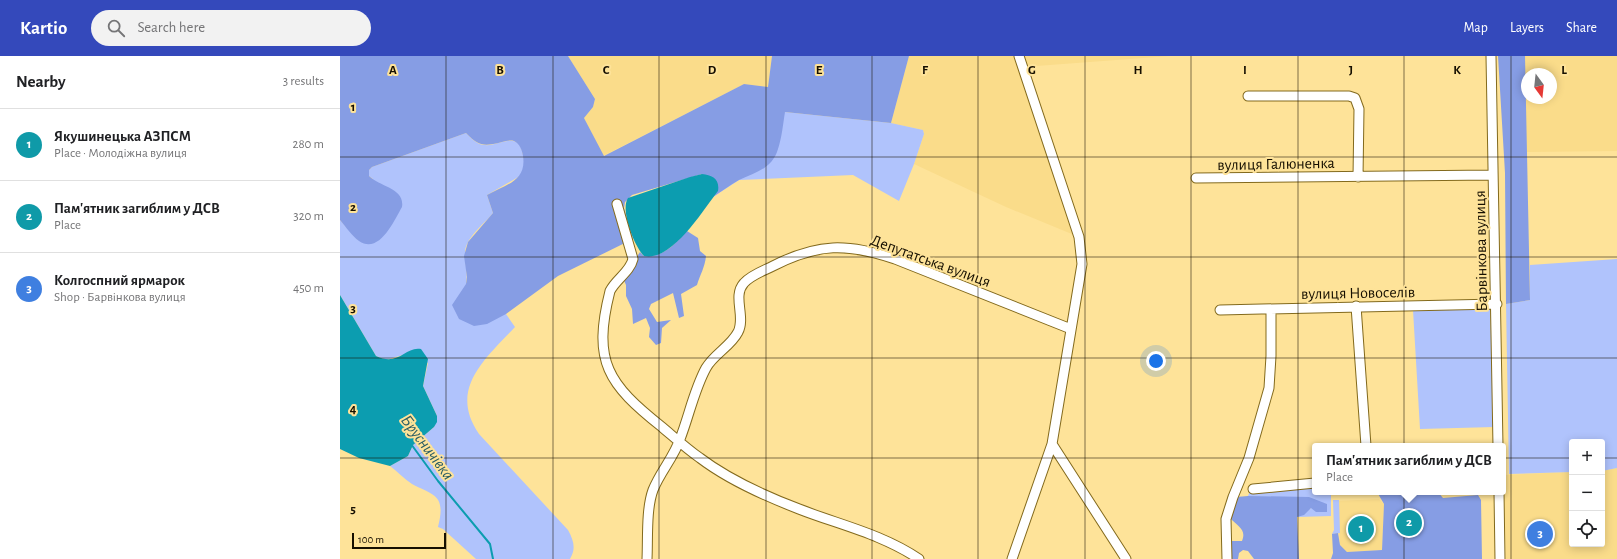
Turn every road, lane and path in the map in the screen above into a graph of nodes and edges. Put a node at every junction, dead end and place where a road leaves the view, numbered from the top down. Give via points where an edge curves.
1 (1019, 56) edge
2 (1491, 56) edge
3 (1248, 96) dead end
4 (1493, 175) junction
5 (1358, 177) junction
6 (1196, 178) dead end
7 (617, 204) dead end
8 (1497, 304) junction
9 (1356, 306) junction
10 (1271, 309) junction
11 (1220, 310) dead end
12 (1071, 329) junction
13 (680, 441) junction
14 (1366, 443) edge
15 (1498, 443) edge
16 (1052, 444) junction
17 (1312, 483) edge
18 (1253, 488) dead end
19 (1499, 495) edge
20 (647, 559) edge
21 (919, 559) edge
22 (1012, 559) edge
23 (1126, 559) edge
24 (1227, 559) edge
25 (1500, 559) edge

1 - 12 street via 1081,246 1082,264
2 - 4 street, Барвінкова вулиця
3 - 5 street, вулиця Галюненка via 1355,98 1359,109
4 - 5 street, вулиця Галюненка
4 - 8 street, Барвінкова вулиця
5 - 6 street, вулиця Галюненка
7 - 13 street via 633,259 629,269 613,284 610,291 602,339 604,357 613,380 624,395
8 - 9 street, вулиця Новоселів
8 - 15 street, Барвінкова вулиця
9 - 10 street, вулиця Новоселів
9 - 14 street
10 - 11 street, вулиця Новоселів
10 - 24 street via 1271,366 1268,394 1251,454 1226,519
12 - 13 street, Депутатська вулиця via 878,254 855,249 829,248 804,252 751,277 741,286 739,330 705,370
12 - 16 street
13 - 20 street, Депутатська вулиця via 652,494
13 - 21 street via 707,464 763,494 800,510 878,537
16 - 22 street
16 - 23 street
17 - 18 street
19 - 25 street

